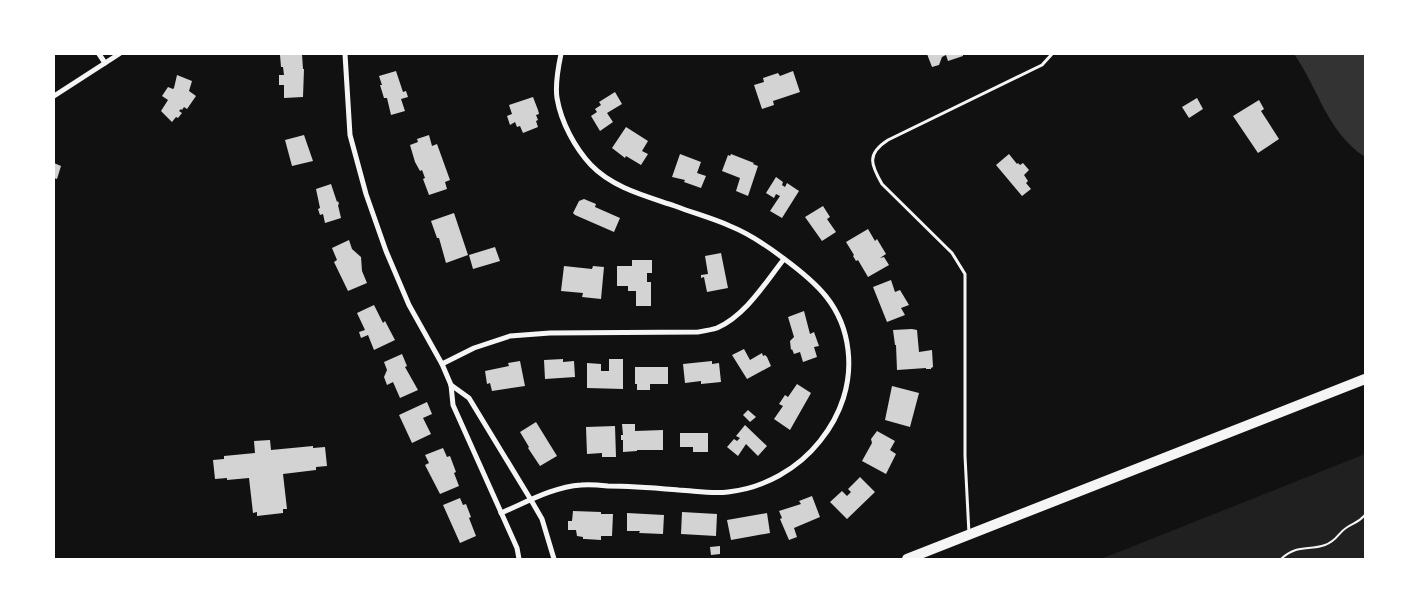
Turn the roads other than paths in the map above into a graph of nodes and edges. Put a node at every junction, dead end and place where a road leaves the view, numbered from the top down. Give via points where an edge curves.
1 (99, 54) edge
2 (118, 54) edge
3 (346, 54) edge
4 (561, 54) edge
5 (1052, 54) edge
6 (105, 63) junction
7 (54, 96) edge
8 (784, 259) junction
9 (442, 364) junction
10 (1365, 379) edge
11 (451, 385) junction
12 (531, 500) junction
13 (501, 513) junction
14 (969, 534) junction
15 (519, 559) edge
16 (554, 559) edge
17 (907, 559) edge

1 - 6 street
2 - 6 street
3 - 9 street via 350,135 366,194 409,305
4 - 8 street via 557,98 566,126 591,166 633,191 758,239
5 - 14 lane via 1042,65 879,145 872,161 882,184 952,253 965,274 965,456
6 - 7 street
8 - 9 street via 746,307 732,320 716,328 698,332 510,336 474,348
8 - 12 street via 827,296 845,331 850,366 837,416 804,458 773,480 729,492 582,485 556,489
9 - 11 street
10 - 14 main road
11 - 12 street via 469,398
11 - 13 street via 453,405
12 - 13 street
12 - 16 street via 542,519
13 - 15 street
14 - 17 main road

